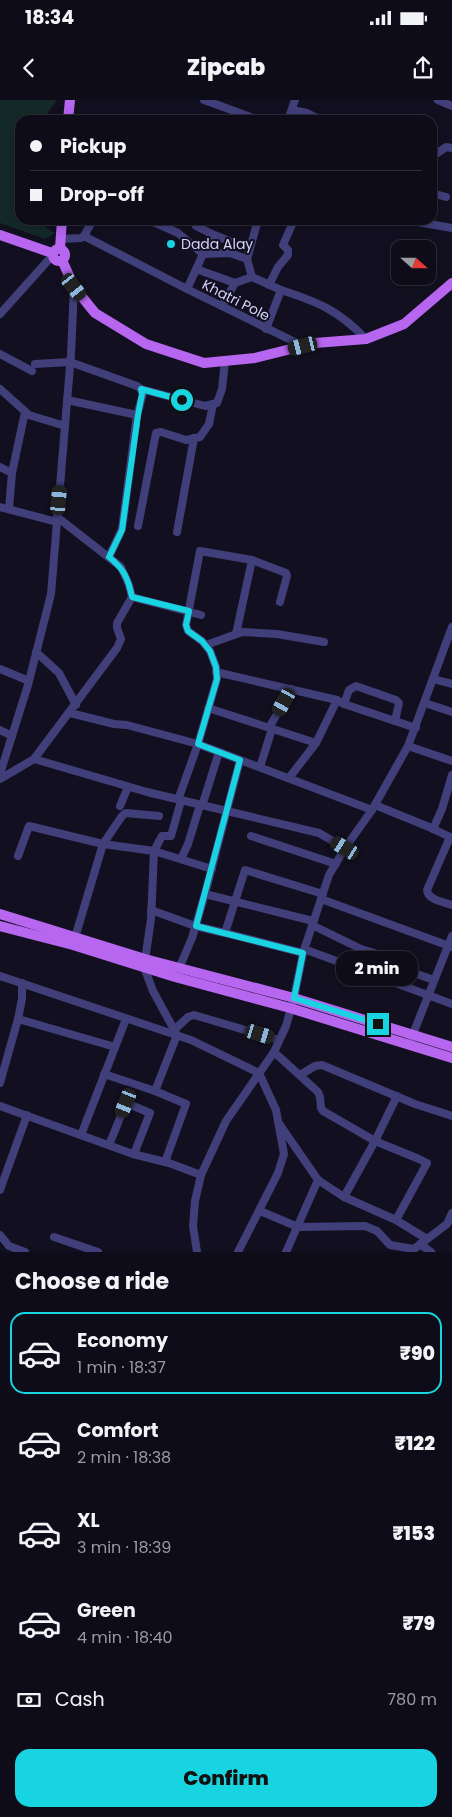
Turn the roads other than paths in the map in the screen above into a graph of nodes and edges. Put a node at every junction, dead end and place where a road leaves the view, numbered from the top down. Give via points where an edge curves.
1 (70, 100) edge
2 (204, 100) edge
3 (295, 100) edge
4 (438, 100) edge
5 (452, 106) edge
6 (292, 110) junction
7 (71, 115) edge
8 (245, 115) edge
9 (290, 115) edge
10 (311, 115) edge
11 (452, 148) edge
12 (437, 152) edge
13 (437, 194) edge
14 (446, 196) dead end
15 (61, 225) edge
16 (90, 225) edge
17 (160, 225) edge
18 (257, 225) edge
19 (292, 225) edge
20 (435, 225) edge
21 (196, 226) dead end
22 (452, 228) edge
23 (0, 234) edge
24 (212, 234) junction
25 (84, 236) junction
26 (229, 241) dead end
27 (56, 249) junction
28 (203, 254) junction
29 (247, 259) junction
30 (196, 268) junction
31 (252, 278) junction
32 (234, 283) junction
33 (452, 283) edge
34 (270, 285) junction
35 (74, 287) junction
36 (187, 289) junction
37 (282, 290) junction
38 (222, 306) junction
39 (0, 314) edge
40 (266, 329) junction
41 (366, 339) junction
42 (303, 346) junction
43 (0, 354) edge
44 (225, 361) junction
45 (70, 362) junction
46 (0, 389) edge
47 (141, 389) junction
48 (67, 400) junction
49 (214, 404) junction
50 (25, 412) junction
51 (138, 415) junction
52 (65, 426) junction
53 (194, 438) junction
54 (0, 467) edge
55 (12, 473) junction
56 (0, 507) edge
57 (8, 509) junction
58 (57, 520) junction
59 (138, 526) dead end
60 (178, 532) dead end
61 (109, 557) junction
62 (252, 560) junction
63 (132, 597) junction
64 (280, 602) dead end
65 (189, 611) junction
66 (201, 615) dead end
67 (452, 627) edge
68 (236, 634) junction
69 (324, 642) dead end
70 (206, 645) junction
71 (36, 652) junction
72 (0, 669) edge
73 (216, 672) junction
74 (433, 679) junction
75 (29, 681) junction
76 (452, 684) edge
77 (291, 688) junction
78 (341, 702) junction
79 (425, 703) junction
80 (76, 705) junction
81 (208, 708) junction
82 (452, 712) edge
83 (70, 713) junction
84 (395, 721) junction
85 (271, 728) junction
86 (416, 728) junction
87 (0, 730) edge
88 (12, 736) junction
89 (316, 743) junction
90 (198, 744) junction
91 (408, 746) junction
92 (219, 752) junction
93 (34, 759) junction
94 (240, 760) junction
95 (452, 761) edge
96 (260, 767) junction
97 (1, 769) edge
98 (452, 774) edge
99 (289, 778) junction
100 (0, 779) edge
101 (128, 787) junction
102 (179, 800) junction
103 (120, 806) dead end
104 (201, 806) junction
105 (374, 808) junction
106 (226, 812) junction
107 (159, 816) dead end
108 (433, 829) junction
109 (251, 836) dead end
110 (451, 838) edge
111 (104, 844) junction
112 (345, 848) junction
113 (154, 851) junction
114 (18, 856) dead end
115 (180, 859) junction
116 (336, 864) junction
117 (212, 869) junction
118 (205, 894) junction
119 (322, 897) junction
120 (235, 901) junction
121 (452, 905) edge
122 (151, 910) junction
123 (0, 914) edge
124 (312, 923) junction
125 (0, 926) edge
126 (196, 926) junction
127 (225, 933) junction
128 (452, 936) edge
129 (74, 941) junction
130 (450, 946) edge
131 (303, 951) junction
132 (144, 963) junction
133 (177, 973) junction
134 (0, 976) edge
135 (434, 980) junction
136 (22, 982) junction
137 (428, 995) junction
138 (292, 1003) junction
139 (452, 1004) edge
140 (126, 1018) junction
141 (18, 1019) junction
142 (176, 1033) junction
143 (411, 1039) junction
144 (279, 1040) junction
145 (115, 1047) junction
146 (452, 1047) edge
147 (274, 1052) junction
148 (452, 1058) edge
149 (259, 1073) junction
150 (104, 1074) junction
151 (300, 1075) junction
152 (0, 1083) edge
153 (155, 1091) junction
154 (397, 1096) junction
155 (0, 1106) edge
156 (27, 1114) junction
157 (452, 1116) edge
158 (277, 1121) junction
159 (81, 1135) junction
160 (375, 1141) junction
161 (109, 1145) junction
162 (134, 1154) junction
163 (165, 1162) junction
164 (201, 1176) junction
165 (318, 1180) junction
166 (0, 1190) edge
167 (344, 1197) junction
168 (260, 1211) junction
169 (452, 1213) edge
170 (396, 1220) junction
171 (298, 1227) junction
172 (0, 1236) edge
173 (54, 1237) dead end
174 (427, 1239) junction
175 (420, 1244) junction
176 (25, 1252) edge
177 (98, 1252) edge
178 (197, 1252) edge
179 (238, 1252) edge
180 (286, 1252) edge
181 (431, 1252) edge

1 - 7 main road
2 - 8 street
3 - 6 street
4 - 5 street
6 - 9 street
6 - 10 street
11 - 12 street via 446,147
13 - 14 street
15 - 27 main road
16 - 25 street
17 - 28 street via 178,233
18 - 29 street
19 - 34 street via 283,245 288,255
20 - 22 street
21 - 24 street
23 - 27 main road
24 - 26 street
24 - 28 street, Khatri Pole
25 - 27 street
25 - 36 street, Khatri Pole
27 - 35 main road via 65,253 62,260
27 - 39 street
28 - 29 street via 230,253
28 - 30 street, Khatri Pole
29 - 31 street
30 - 32 street
30 - 36 street, Khatri Pole
31 - 32 street
31 - 34 street
32 - 38 street
33 - 41 main road via 404,324
34 - 37 street
35 - 44 main road via 95,313 146,344 204,363
35 - 45 street
36 - 38 street, Khatri Pole
37 - 40 street
37 - 41 street via 337,313
38 - 40 street, Khatri Pole
40 - 42 street, Khatri Pole
41 - 42 main road
42 - 44 main road via 255,358
43 - 45 street via 33,367
44 - 49 street via 222,389
45 - 47 street
45 - 48 street
46 - 50 street
47 - 49 street via 205,406
47 - 51 street
48 - 51 street
48 - 52 street
49 - 53 street via 209,424 200,437
50 - 52 street
50 - 55 street
51 - 61 street via 122,530
52 - 58 street
53 - 59 street via 186,440 156,433
53 - 60 street
54 - 55 street
55 - 57 street
56 - 57 street
57 - 58 street
58 - 61 street
58 - 71 street via 51,594
61 - 63 street via 121,567
62 - 64 street via 286,573
62 - 65 street via 200,551
62 - 68 street
63 - 65 street
63 - 80 street via 117,623 121,639 117,648
65 - 66 street
65 - 70 street via 188,631
67 - 74 street
68 - 69 street via 277,634
68 - 70 street
70 - 73 street
71 - 75 street
71 - 80 street via 59,673
72 - 75 street
73 - 77 street
73 - 81 street
74 - 76 street
74 - 79 street
75 - 88 street
77 - 78 street
77 - 85 street
78 - 84 street
78 - 84 street via 356,686 396,700 399,707
78 - 89 street
79 - 82 street
79 - 86 street
80 - 83 street
81 - 85 street
81 - 90 street
83 - 90 street
83 - 93 street
84 - 86 street
85 - 89 street
85 - 96 street
86 - 91 street
87 - 88 street
88 - 97 street
89 - 99 street
90 - 92 street
90 - 102 street
91 - 95 street
91 - 105 street
92 - 94 street
92 - 104 street
93 - 100 street
93 - 101 street
94 - 96 street
94 - 106 street
96 - 99 street
98 - 108 street
99 - 105 street
101 - 102 street
101 - 103 street
102 - 104 street
102 - 113 street via 171,836 162,836
104 - 106 street
104 - 115 street
105 - 108 street
105 - 112 street
106 - 112 street via 319,833
106 - 117 street
107 - 111 street via 122,816
108 - 110 street
109 - 116 street
110 - 121 street via 427,893
111 - 113 street
111 - 114 street via 29,826
111 - 129 street
112 - 116 street
113 - 115 street
113 - 122 street
115 - 117 street
116 - 119 street
117 - 118 street
118 - 120 street
118 - 126 street
119 - 120 street via 244,870
119 - 124 street
119 - 130 street
120 - 124 street
120 - 127 street
122 - 126 street
122 - 132 street
123 - 129 main road
124 - 131 street
124 - 135 street via 361,950 409,965 414,973
125 - 129 main road
126 - 127 street
126 - 133 street
127 - 131 street
128 - 130 street
129 - 132 main road
130 - 135 street
131 - 137 street
131 - 138 street
132 - 133 main road
132 - 142 street via 153,990
133 - 138 main road
134 - 136 street
135 - 137 street
136 - 140 street
136 - 141 street
137 - 139 street
137 - 143 street
138 - 143 main road
138 - 144 street
140 - 142 street
140 - 145 street
141 - 145 street
141 - 152 street
142 - 144 street via 188,1017 194,1015
142 - 149 street
142 - 153 street
143 - 146 main road
143 - 148 main road
144 - 147 street
145 - 150 street
147 - 149 street
147 - 151 street
149 - 158 street via 276,1110
149 - 164 street via 226,1122
150 - 153 street
150 - 159 street
151 - 154 street via 322,1065
151 - 160 street via 318,1092 320,1108
153 - 163 street via 186,1104
154 - 157 street
154 - 160 street
155 - 156 street
156 - 159 street
156 - 166 street
158 - 165 street
158 - 168 street via 284,1154
159 - 161 street
160 - 167 street
160 - 170 street via 427,1163
161 - 162 street
161 - 162 street via 126,1103 150,1113
162 - 163 street
163 - 164 street
164 - 178 street via 193,1226
165 - 167 street
165 - 171 street
167 - 170 street
168 - 171 street
168 - 179 street
169 - 174 street via 447,1224
170 - 174 street
171 - 175 street via 364,1226 377,1231 390,1245 414,1249
171 - 180 street
172 - 176 street via 9,1246
173 - 177 street
174 - 175 street
175 - 181 street

